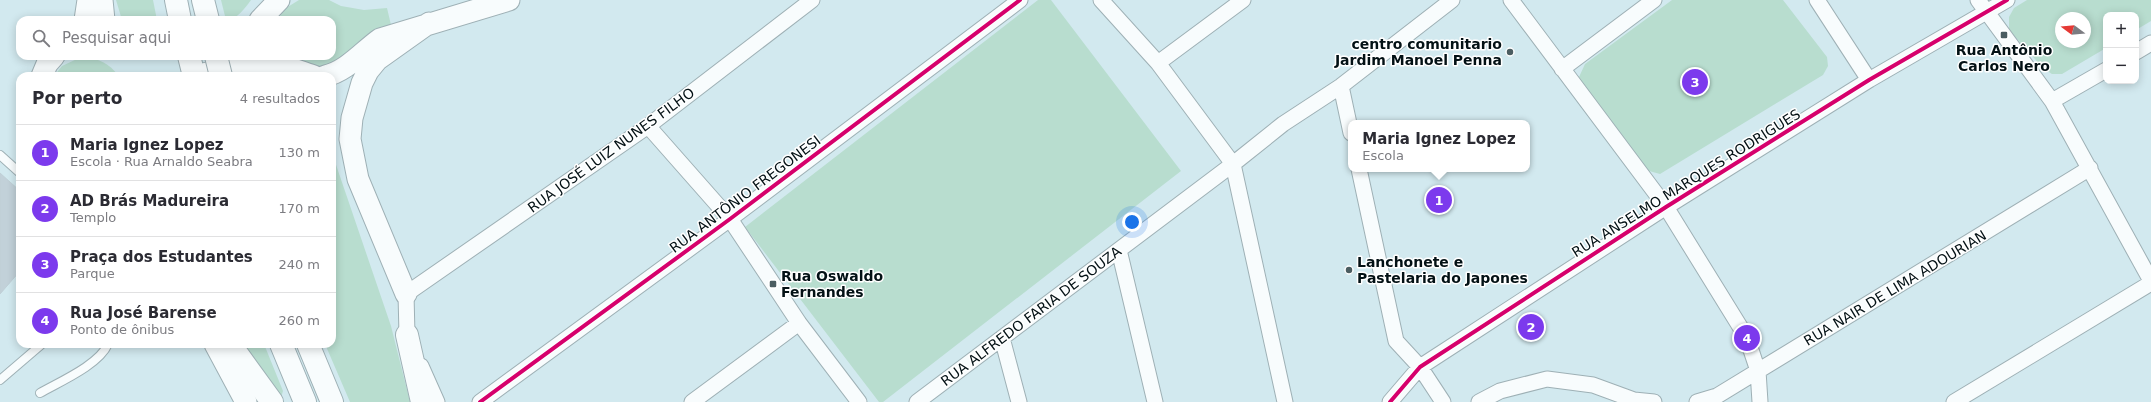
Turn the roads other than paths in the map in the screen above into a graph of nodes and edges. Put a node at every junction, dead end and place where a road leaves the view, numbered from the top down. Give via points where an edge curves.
1 (88, 0) edge
2 (102, 0) edge
3 (176, 0) edge
4 (203, 0) edge
5 (279, 0) edge
6 (509, 0) edge
7 (812, 0) edge
8 (1020, 0) edge
9 (1101, 0) edge
10 (1243, 0) edge
11 (1452, 0) edge
12 (1511, 0) edge
13 (1654, 0) edge
14 (1818, 0) edge
15 (1978, 0) edge
16 (2007, 0) edge
17 (1987, 13) junction
18 (86, 16) edge
19 (104, 16) edge
20 (179, 16) edge
21 (207, 16) edge
22 (264, 16) edge
23 (429, 23) junction
24 (2151, 43) edge
25 (2139, 50) edge
26 (50, 60) edge
27 (190, 60) edge
28 (217, 60) edge
29 (1158, 63) junction
30 (1562, 69) junction
31 (44, 72) edge
32 (194, 72) edge
33 (211, 72) edge
34 (220, 72) edge
35 (302, 72) edge
36 (336, 72) edge
37 (2103, 72) edge
38 (1869, 80) junction
39 (1341, 86) junction
40 (2052, 101) junction
41 (1348, 120) edge
42 (648, 126) junction
43 (0, 155) edge
44 (1233, 164) junction
45 (2090, 168) junction
46 (16, 169) edge
47 (1360, 172) edge
48 (1666, 207) junction
49 (730, 219) junction
50 (1119, 250) junction
51 (2151, 282) edge
52 (406, 294) junction
53 (799, 323) junction
54 (407, 335) junction
55 (1002, 338) junction
56 (37, 348) edge
57 (107, 348) edge
58 (217, 348) edge
59 (233, 348) edge
60 (283, 348) edge
61 (310, 348) edge
62 (1420, 367) junction
63 (1758, 372) junction
64 (0, 380) edge
65 (40, 393) dead end
66 (1500, 397) edge
67 (1634, 401) edge
68 (246, 402) edge
69 (272, 402) edge
70 (305, 402) edge
71 (332, 402) edge
72 (422, 402) edge
73 (437, 402) edge
74 (480, 402) edge
75 (692, 402) edge
76 (859, 402) edge
77 (917, 402) edge
78 (1020, 402) edge
79 (1155, 402) edge
80 (1285, 402) edge
81 (1390, 402) edge
82 (1443, 402) edge
83 (1479, 402) edge
84 (1654, 402) edge
85 (1697, 402) edge
86 (1760, 402) edge
87 (1954, 402) edge

1 - 18 main road
2 - 19 main road
3 - 20 highway
4 - 21 highway
5 - 22 main road
6 - 23 main road
7 - 42 street, RUA JOSÉ LUIZ NUNES FILHO
8 - 49 street, RUA ANTÔNIO FREGONESI
9 - 29 street
10 - 29 street
11 - 39 street, RUA ALFREDO FARIA DE SOUZA
12 - 30 street
13 - 30 street
14 - 38 street
15 - 17 street
16 - 17 street, RUA ANSELMO MARQUES RODRIGUES
17 - 38 street, RUA ANSELMO MARQUES RODRIGUES
17 - 40 street
23 - 36 main road via 380,39
23 - 52 main road via 377,60 368,71 352,118 350,139 358,179
24 - 25 street
26 - 31 main road
27 - 32 highway
28 - 34 highway, bridge
29 - 44 street
30 - 48 street
33 - 35 main road via 262,62
37 - 40 street
38 - 48 street, RUA ANSELMO MARQUES RODRIGUES
39 - 41 street
39 - 44 street, RUA ALFREDO FARIA DE SOUZA via 1282,124
40 - 45 street
42 - 49 street
42 - 52 street, RUA JOSÉ LUIZ NUNES FILHO
43 - 46 lane
44 - 50 street, RUA ALFREDO FARIA DE SOUZA
44 - 80 street
45 - 51 street
45 - 63 street, RUA NAIR DE LIMA ADOURIAN
47 - 62 street via 1396,340
48 - 62 street, RUA ANSELMO MARQUES RODRIGUES
48 - 63 street via 1747,338
49 - 53 street
49 - 74 street, RUA ANTÔNIO FREGONESI
50 - 55 street, RUA ALFREDO FARIA DE SOUZA
50 - 79 street
51 - 87 street
52 - 54 street
53 - 75 street
53 - 76 street
54 - 72 highway
54 - 73 street
55 - 77 street, RUA ALFREDO FARIA DE SOUZA
55 - 78 street
56 - 64 lane
57 - 65 lane via 93,362
58 - 68 main road
59 - 69 highway
60 - 70 highway
61 - 71 highway
62 - 81 street, RUA ANSELMO MARQUES RODRIGUES
62 - 82 street
63 - 85 street, RUA NAIR DE LIMA ADOURIAN via 1717,396
63 - 86 street
66 - 67 street via 1547,379 1593,385
66 - 83 street
67 - 84 street

